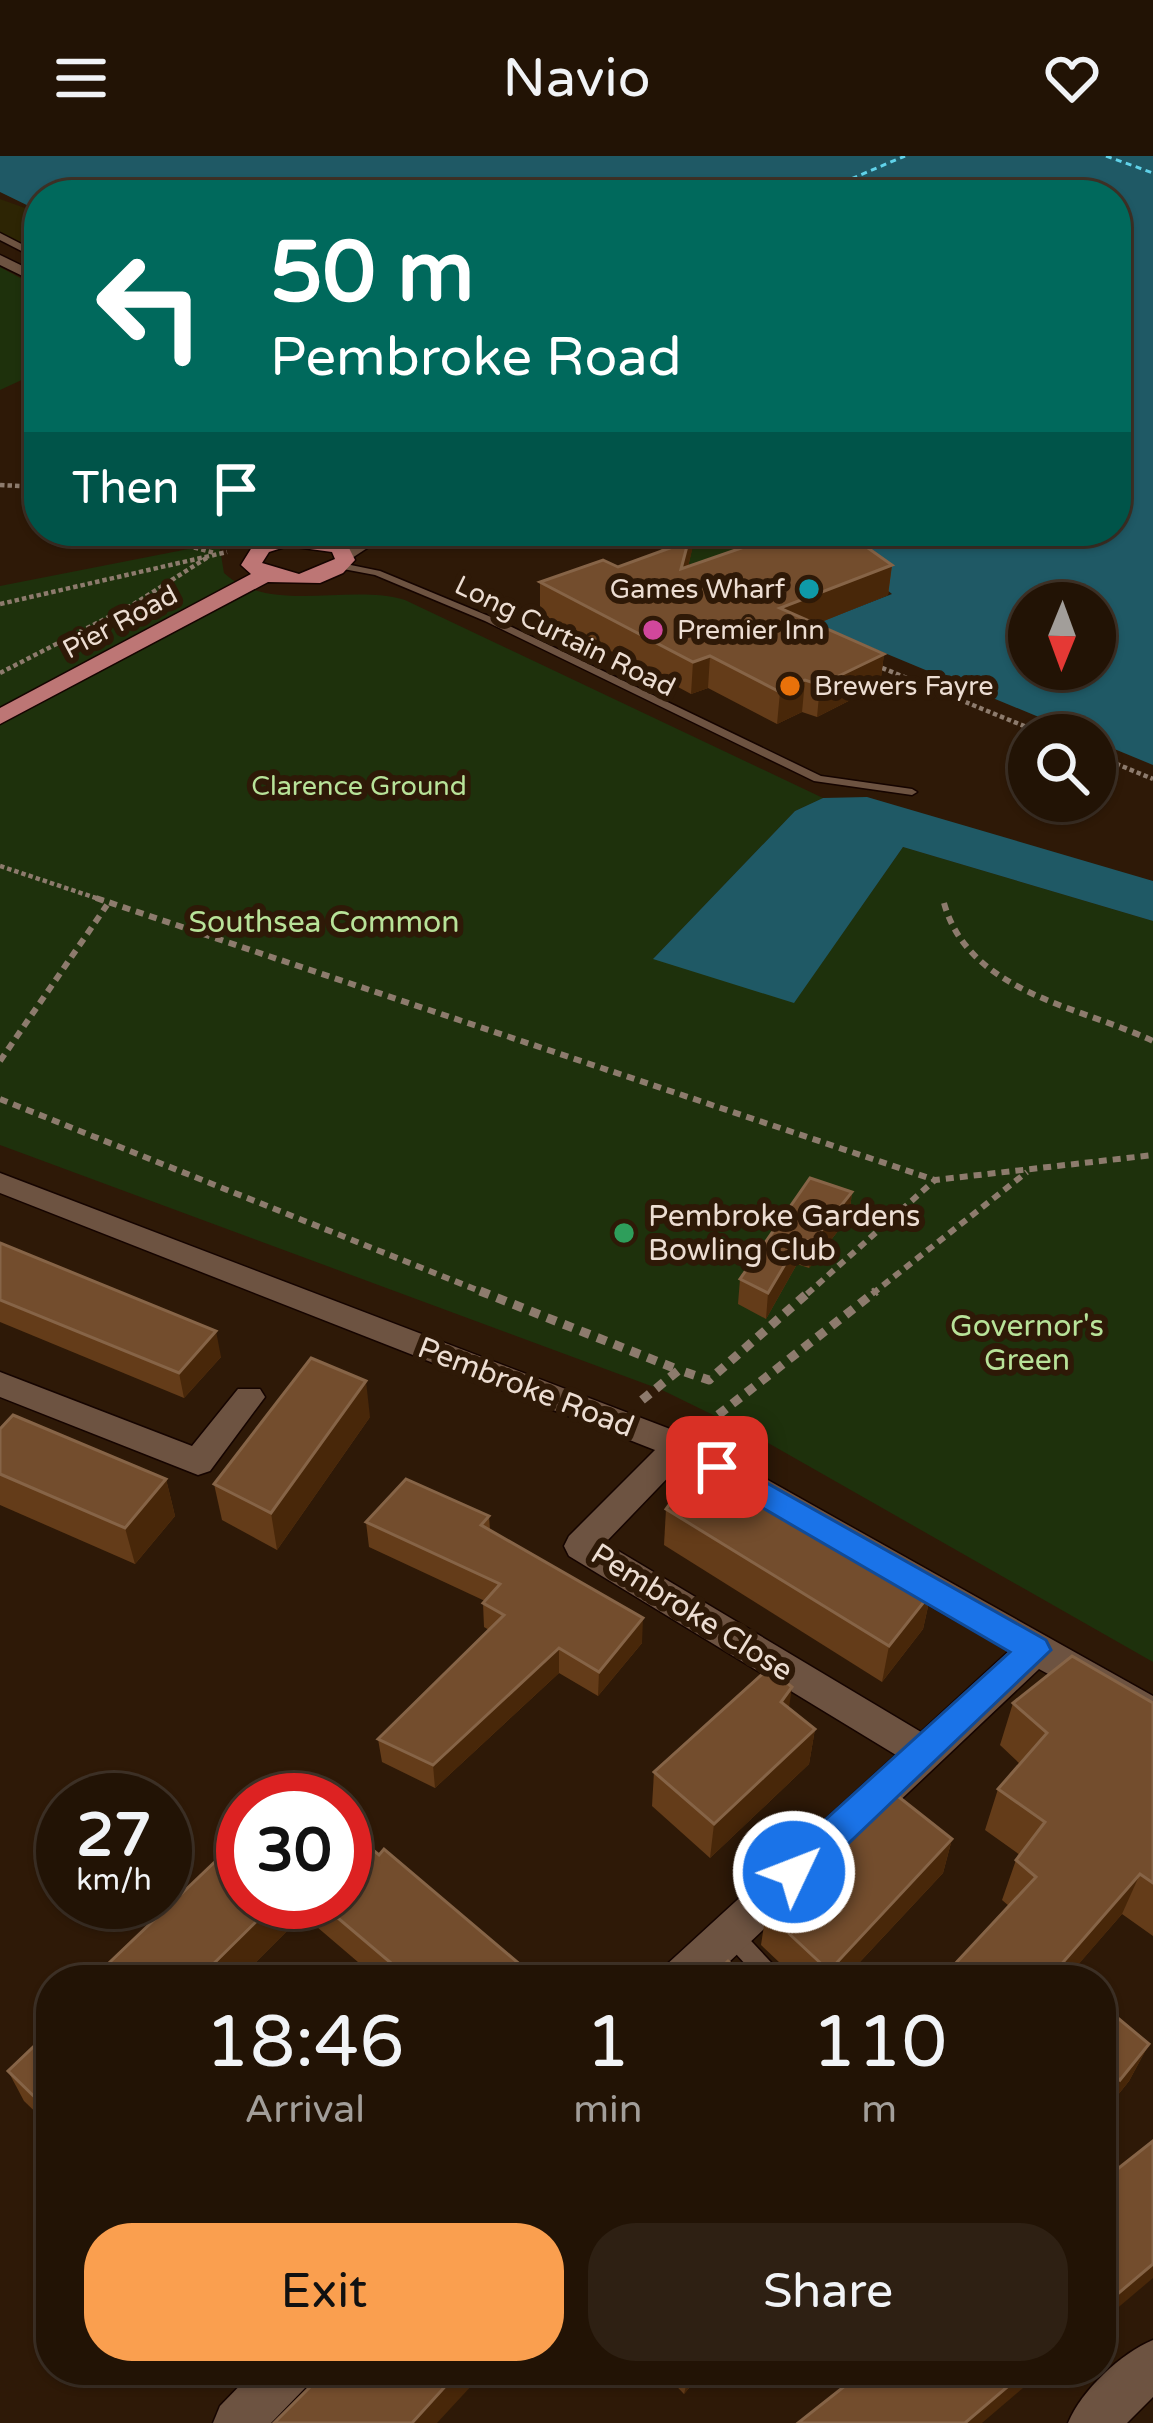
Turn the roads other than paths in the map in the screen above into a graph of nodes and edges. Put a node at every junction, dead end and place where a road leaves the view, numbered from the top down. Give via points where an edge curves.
1 (264, 546) edge
2 (325, 546) edge
3 (357, 546) edge
4 (343, 560) junction
5 (265, 575) junction
6 (0, 717) edge
7 (912, 792) dead end
8 (0, 1183) edge
9 (0, 1384) edge
10 (249, 1397) dead end
11 (679, 1445) junction
12 (1035, 1650) junction
13 (1153, 1715) edge
14 (921, 1751) junction
15 (730, 1932) junction
16 (696, 1965) edge
17 (760, 1965) edge
18 (1153, 2364) edge
19 (275, 2385) edge
20 (237, 2423) edge
21 (1092, 2423) edge

1 - 5 main road via 250,559
2 - 4 main road
3 - 4 street
4 - 5 main road via 306,579
4 - 7 lane, Long Curtain Road via 488,619 818,779
5 - 6 main road, Pier Road
8 - 11 street, Pembroke Road
9 - 10 street via 198,1462
11 - 12 street, Pembroke Road
11 - 14 street, Pembroke Close via 581,1546
12 - 13 street, Pembroke Road
12 - 14 street
14 - 15 street
15 - 16 street
15 - 17 lane
18 - 21 street
19 - 20 street

